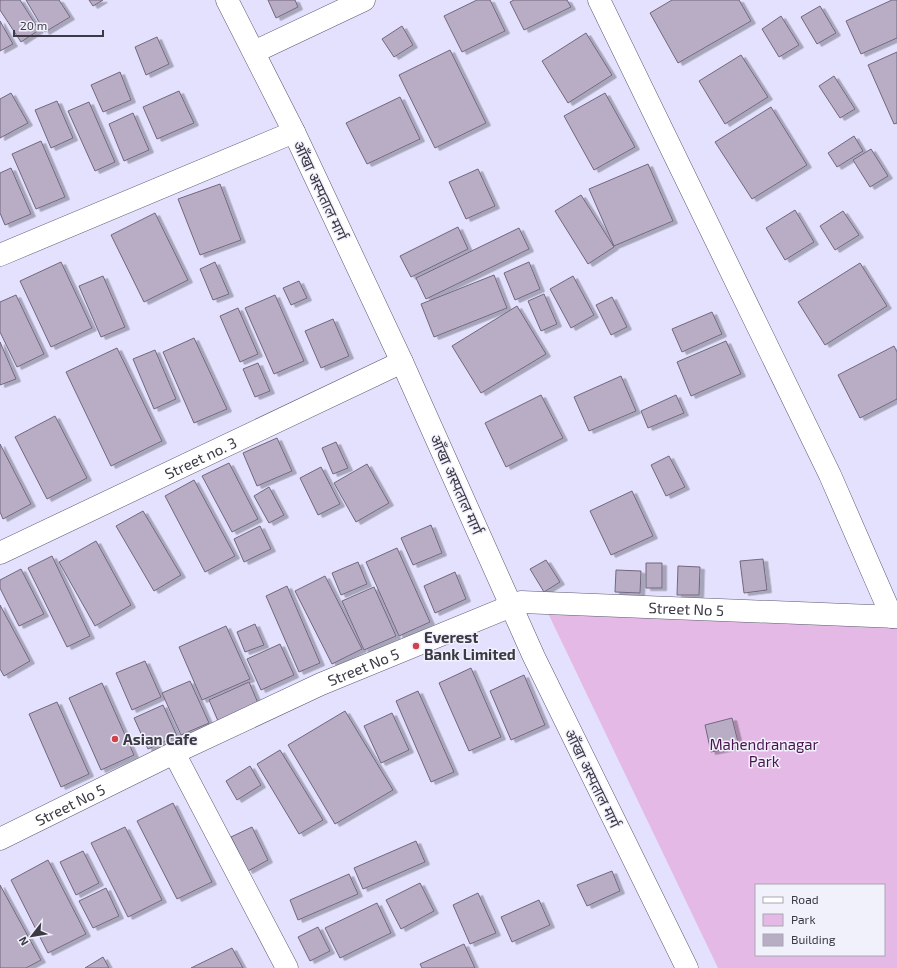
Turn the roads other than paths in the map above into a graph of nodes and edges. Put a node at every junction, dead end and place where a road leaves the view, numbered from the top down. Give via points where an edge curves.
1 (227, 0) edge
2 (364, 0) edge
3 (599, 0) edge
4 (254, 52) junction
5 (294, 132) junction
6 (0, 255) edge
7 (402, 362) junction
8 (0, 553) edge
9 (511, 606) junction
10 (895, 617) edge
11 (174, 753) junction
12 (0, 839) edge
13 (287, 968) edge
14 (687, 968) edge

1 - 4 street, आँखा अस्पताल मार्ग
2 - 4 street
3 - 10 street via 830,475
4 - 5 street, आँखा अस्पताल मार्ग
5 - 6 street
5 - 7 street, आँखा अस्पताल मार्ग
7 - 8 street, Street no. 3
7 - 9 street, आँखा अस्पताल मार्ग
9 - 10 street, Street No 5 via 521,602
9 - 11 street, Street No 5 via 321,684
9 - 14 street, आँखा अस्पताल मार्ग
11 - 12 street, Street No 5
11 - 13 street

